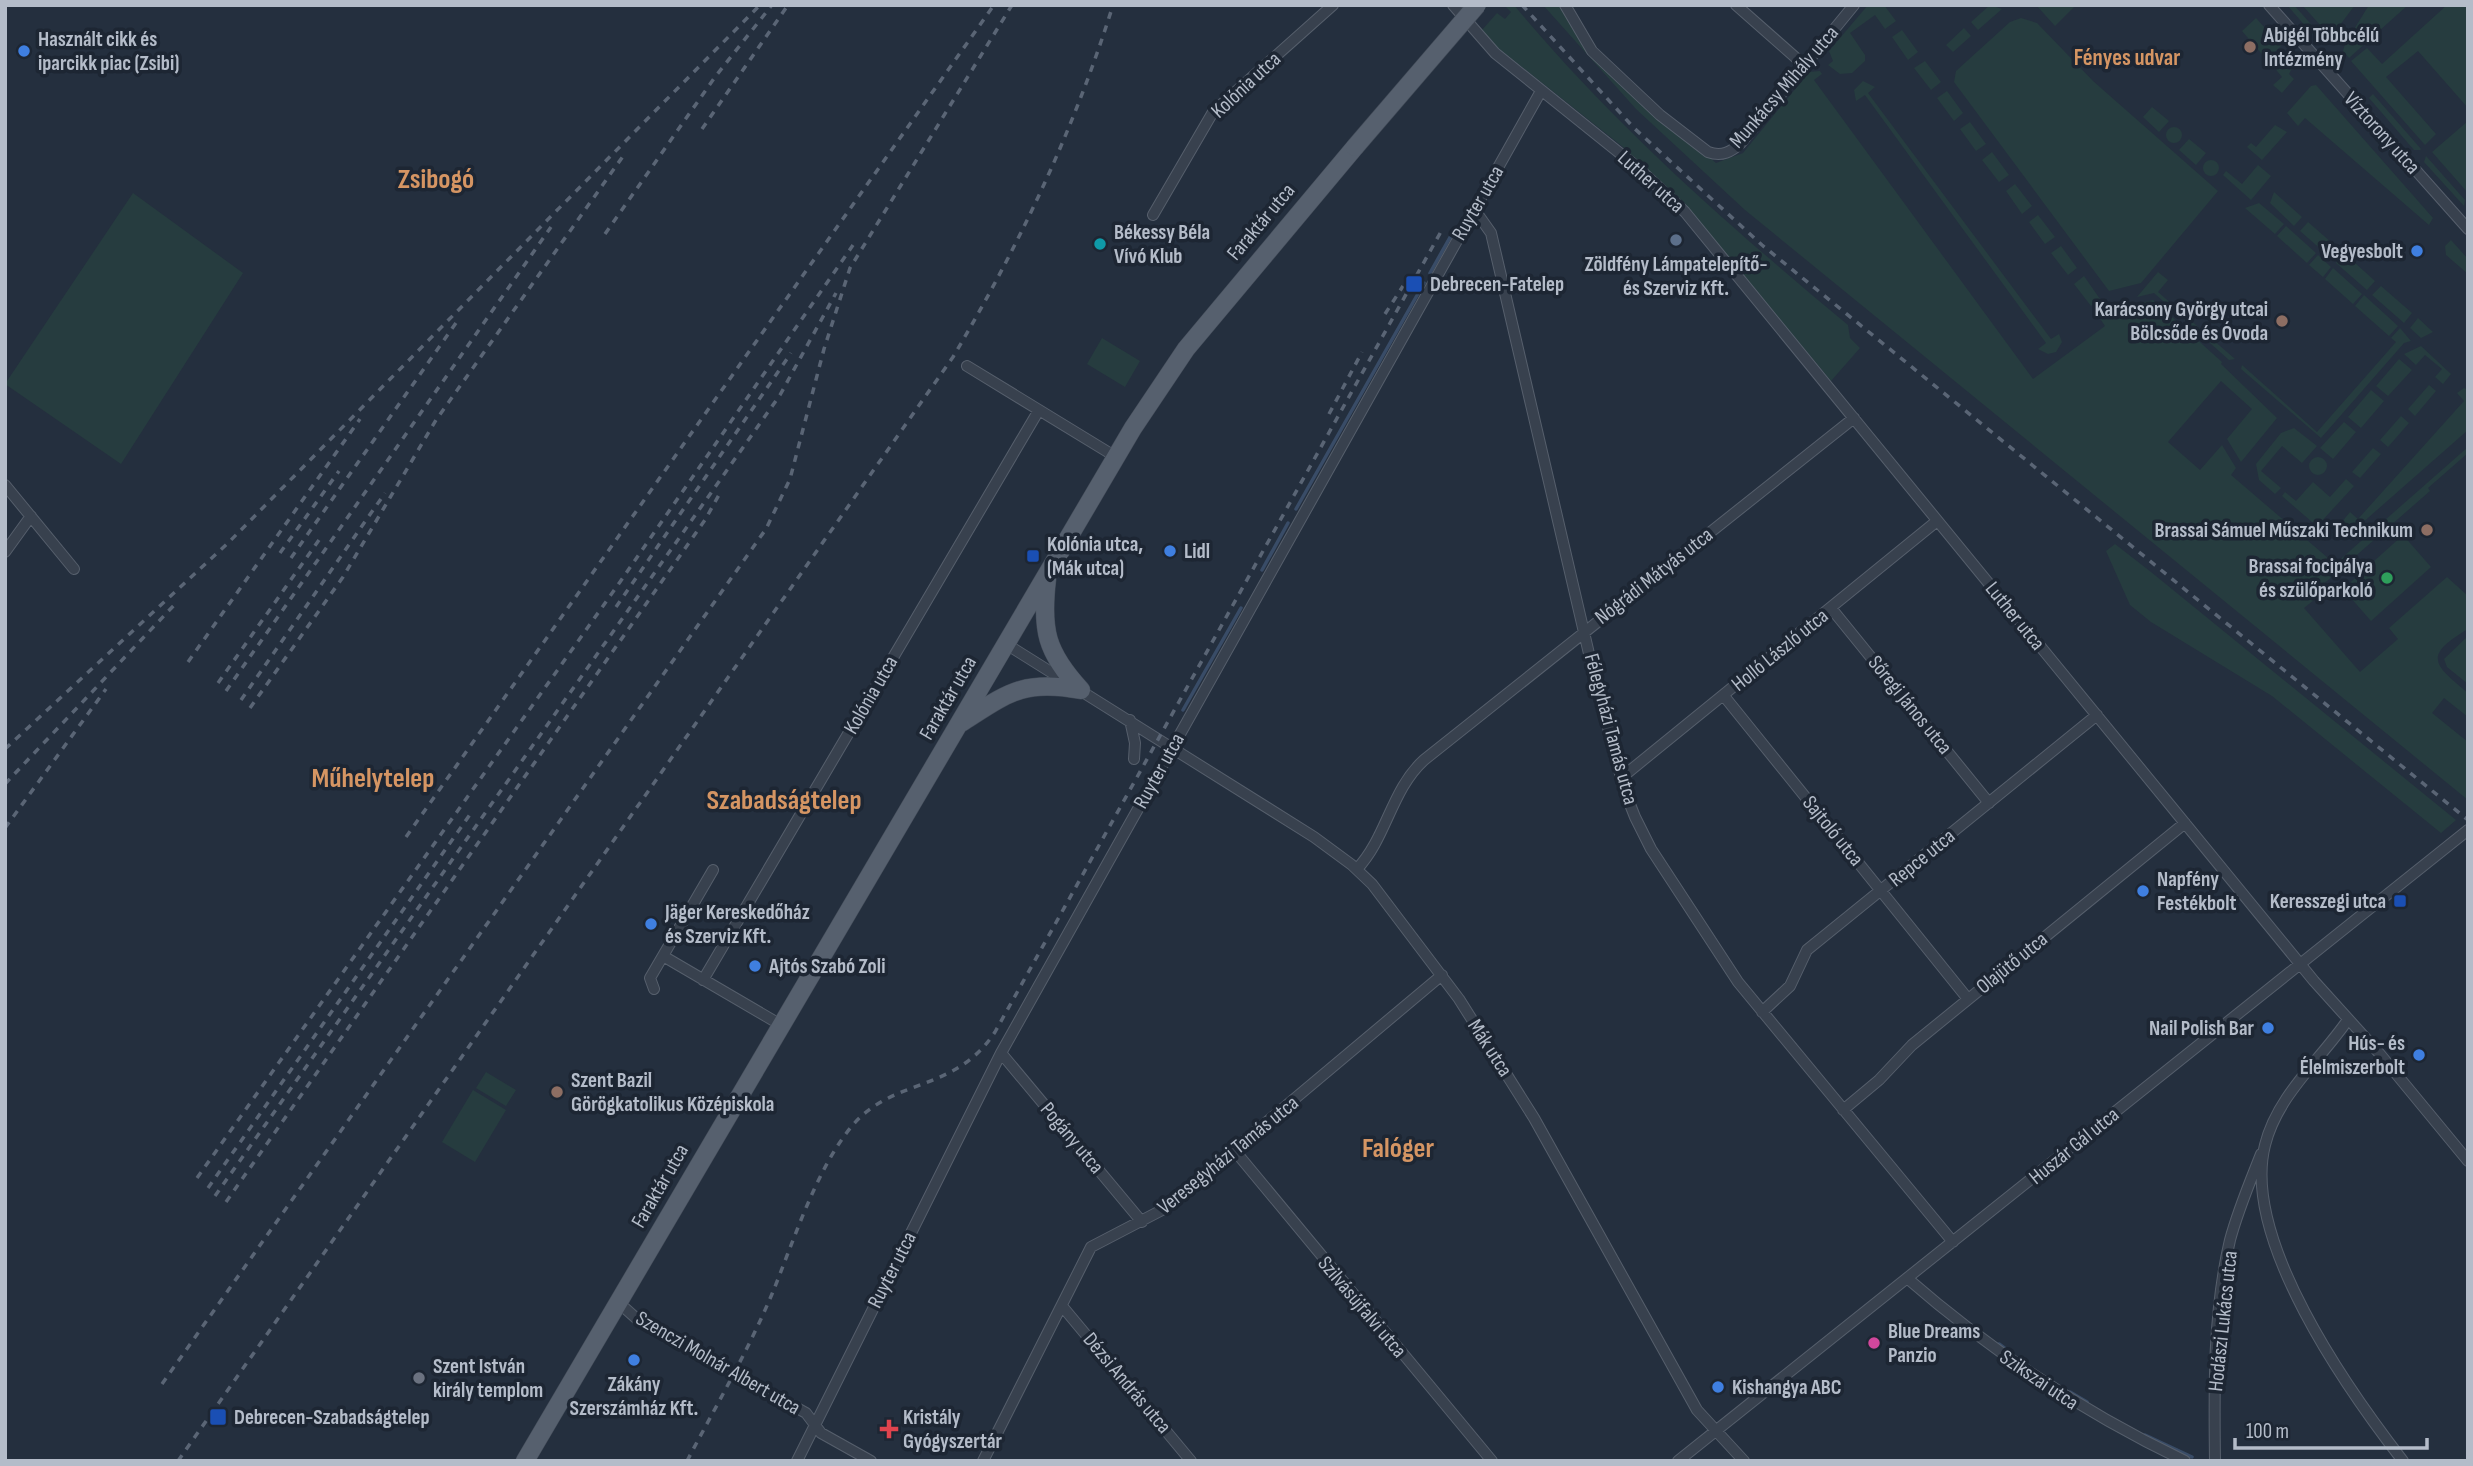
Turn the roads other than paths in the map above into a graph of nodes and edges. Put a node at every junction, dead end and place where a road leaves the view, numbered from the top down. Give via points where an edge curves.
1 (1333, 5) edge
2 (1453, 5) edge
3 (1478, 5) edge
4 (1565, 5) edge
5 (1736, 5) edge
6 (1854, 5) edge
7 (2269, 5) edge
8 (1804, 65) junction
9 (1541, 91) junction
10 (1474, 209) junction
11 (1153, 215) dead end
12 (2468, 229) edge
13 (967, 366) dead end
14 (1039, 410) junction
15 (1854, 418) junction
16 (1116, 457) junction
17 (5, 485) edge
18 (31, 516) junction
19 (1937, 521) junction
20 (5, 552) edge
21 (74, 569) dead end
22 (1048, 572) junction
23 (1831, 608) junction
24 (1585, 631) junction
25 (1006, 644) junction
26 (1081, 690) junction
27 (1724, 696) junction
28 (2097, 715) junction
29 (1130, 720) junction
30 (958, 725) junction
31 (1172, 746) junction
32 (1134, 759) dead end
33 (1621, 778) junction
34 (1989, 803) junction
35 (2185, 822) junction
36 (2468, 830) edge
37 (1357, 869) junction
38 (713, 870) dead end
39 (1881, 891) junction
40 (663, 956) junction
41 (2301, 964) junction
42 (1442, 975) junction
43 (703, 980) junction
44 (653, 989) dead end
45 (1968, 999) junction
46 (1762, 1012) junction
47 (2347, 1021) junction
48 (781, 1025) junction
49 (1001, 1054) junction
50 (1843, 1110) junction
51 (2265, 1145) junction
52 (1235, 1151) junction
53 (2468, 1161) edge
54 (1142, 1222) junction
55 (1954, 1241) junction
56 (1907, 1278) junction
57 (618, 1302) junction
58 (1062, 1306) junction
59 (815, 1426) junction
60 (1715, 1432) junction
61 (525, 1461) edge
62 (797, 1461) edge
63 (871, 1461) edge
64 (983, 1461) edge
65 (1191, 1461) edge
66 (1492, 1461) edge
67 (1678, 1461) edge
68 (1744, 1461) edge
69 (2185, 1461) edge
70 (2215, 1461) edge
71 (2403, 1461) edge

1 - 11 street, Kolónia utca via 1213,112
2 - 9 street, Luther utca via 1495,53
3 - 16 main road, Faraktár utca, bridge via 1186,349
4 - 8 street, Munkácsy Mihály utca via 1592,51 1660,115 1708,152 1723,154 1737,147
5 - 8 street
6 - 8 street, Munkácsy Mihály utca
7 - 12 street, Víztorony utca
9 - 10 street, Ruyter utca
9 - 15 street, Luther utca via 1679,206
10 - 24 street, Félegyházi Tamás utca via 1490,233
10 - 31 street, Ruyter utca
13 - 14 street
14 - 16 street
14 - 43 street, Kolónia utca
15 - 19 street, Luther utca
15 - 24 street, Nógrádi Mátyás utca
16 - 22 main road, Faraktár utca
17 - 18 street
18 - 20 street
18 - 21 street
19 - 23 street, Holló László utca
19 - 28 street, Luther utca
22 - 25 main road, Faraktár utca
22 - 26 main road via 1047,640 1060,667
23 - 27 street, Holló László utca
23 - 34 street, Sőregi János utca
24 - 33 street, Félegyházi Tamás utca
24 - 37 street, Nógrádi Mátyás utca via 1414,770
25 - 26 street, Mák utca
25 - 30 main road, Faraktár utca
26 - 29 street, Mák utca
26 - 30 main road via 1029,686
27 - 33 street, Holló László utca
27 - 39 street, Sajtoló utca
28 - 34 street, Repce utca
28 - 35 street, Luther utca
29 - 31 street, Mák utca
29 - 32 street
30 - 48 main road, Faraktár utca
31 - 37 street, Mák utca
31 - 49 street, Ruyter utca
33 - 46 street, Félegyházi Tamás utca via 1651,849 1719,956
34 - 39 street, Repce utca
35 - 41 street, Luther utca
35 - 45 street, Olajütő utca
36 - 41 street, Huszár Gál utca
37 - 42 street, Mák utca
38 - 40 street
39 - 45 street, Sajtoló utca
39 - 46 street, Repce utca via 1807,950 1790,986
40 - 43 street
40 - 44 street via 650,978
41 - 47 street, Luther utca
41 - 55 street, Huszár Gál utca
42 - 52 street, Veresegyházi Tamás utca
42 - 60 street, Mák utca via 1534,1118 1697,1410
43 - 48 street
45 - 50 street, Olajütő utca
46 - 50 street, Félegyházi Tamás utca
47 - 51 street, Hodászi Lukács utca via 2290,1094
47 - 53 street, Luther utca
48 - 57 main road, Faraktár utca
49 - 54 street, Pogány utca
49 - 59 street, Ruyter utca
50 - 55 street, Félegyházi Tamás utca
51 - 70 street, Hodászi Lukács utca via 2238,1214 2226,1266 2217,1335
51 - 71 street via 2266,1207 2299,1302 2352,1393
52 - 54 street, Veresegyházi Tamás utca
52 - 66 street, Szilvásújfalvi utca
54 - 58 street, Veresegyházi Tamás utca via 1091,1247
55 - 56 street, Huszár Gál utca
56 - 60 street, Huszár Gál utca
56 - 69 street, Szikszai utca via 2037,1380 2086,1411
57 - 59 street, Szenczi Molnár Albert utca via 637,1320 806,1413
57 - 61 main road, Faraktár utca
58 - 64 street, Veresegyházi Tamás utca
58 - 65 street, Dézsi András utca
59 - 62 street, Ruyter utca
59 - 63 street, Szenczi Molnár Albert utca
60 - 67 street, Huszár Gál utca
60 - 68 street, Mák utca

